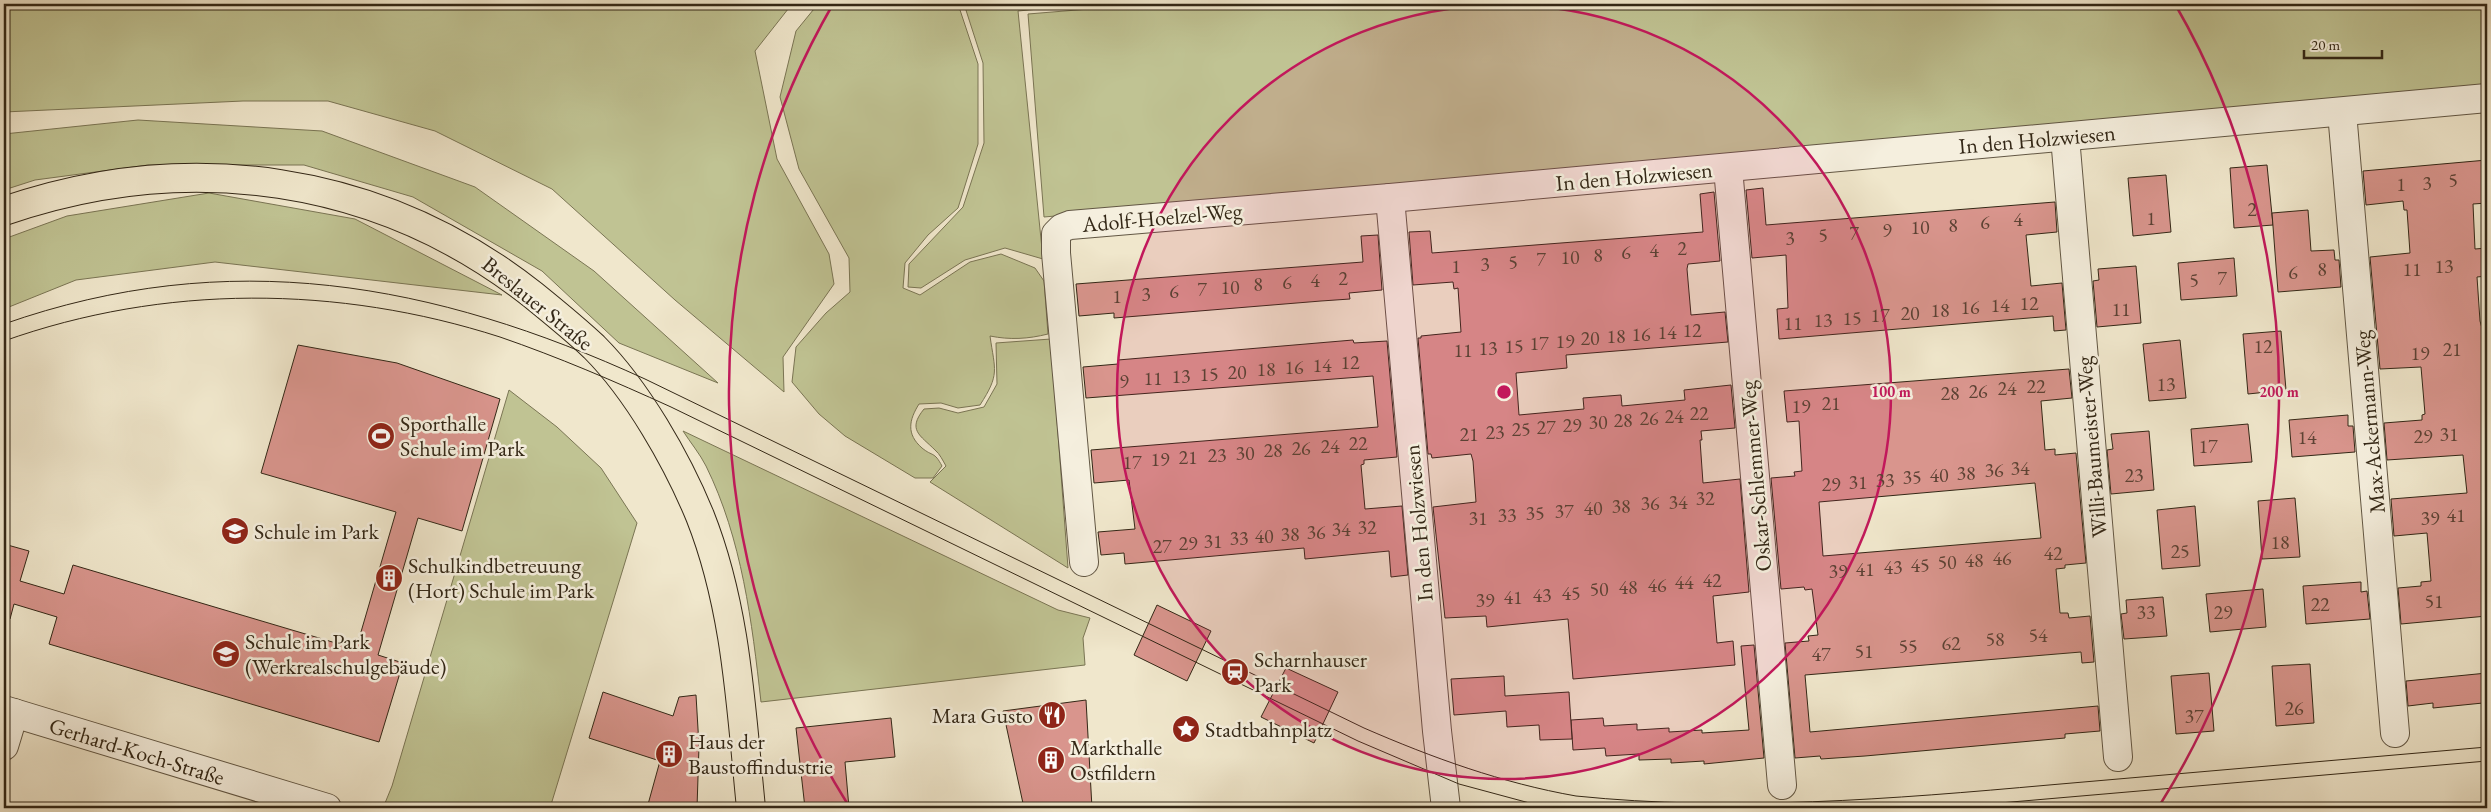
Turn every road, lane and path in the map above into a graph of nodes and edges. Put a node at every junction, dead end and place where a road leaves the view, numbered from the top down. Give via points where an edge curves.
1 (2487, 98) edge
2 (2342, 112) junction
3 (2065, 137) junction
4 (1728, 168) junction
5 (1390, 198) junction
6 (4, 211) edge
7 (1084, 562) dead end
8 (9, 712) edge
9 (2395, 733) dead end
10 (4, 746) edge
11 (2118, 757) dead end
12 (1782, 785) dead end
13 (327, 808) edge
14 (751, 808) edge
15 (1446, 808) edge

1 - 2 street, In den Holzwiesen
2 - 3 street, In den Holzwiesen
2 - 9 street, Max-Ackermann-Weg
3 - 4 street, In den Holzwiesen
3 - 11 street, Willi-Baumeister-Weg
4 - 5 street, In den Holzwiesen
4 - 12 street, Oskar-Schlemmer-Weg
5 - 7 street, Adolf-Hoelzel-Weg via 1080,224 1062,228 1056,234
5 - 15 street, In den Holzwiesen
6 - 14 main road, Breslauer Straße via 79,190 148,179 248,179 295,185 384,210 422,226 471,250 544,304 595,348 620,378 670,454 701,519 717,566 732,634
8 - 10 street
8 - 13 street, Gerhard-Koch-Straße

